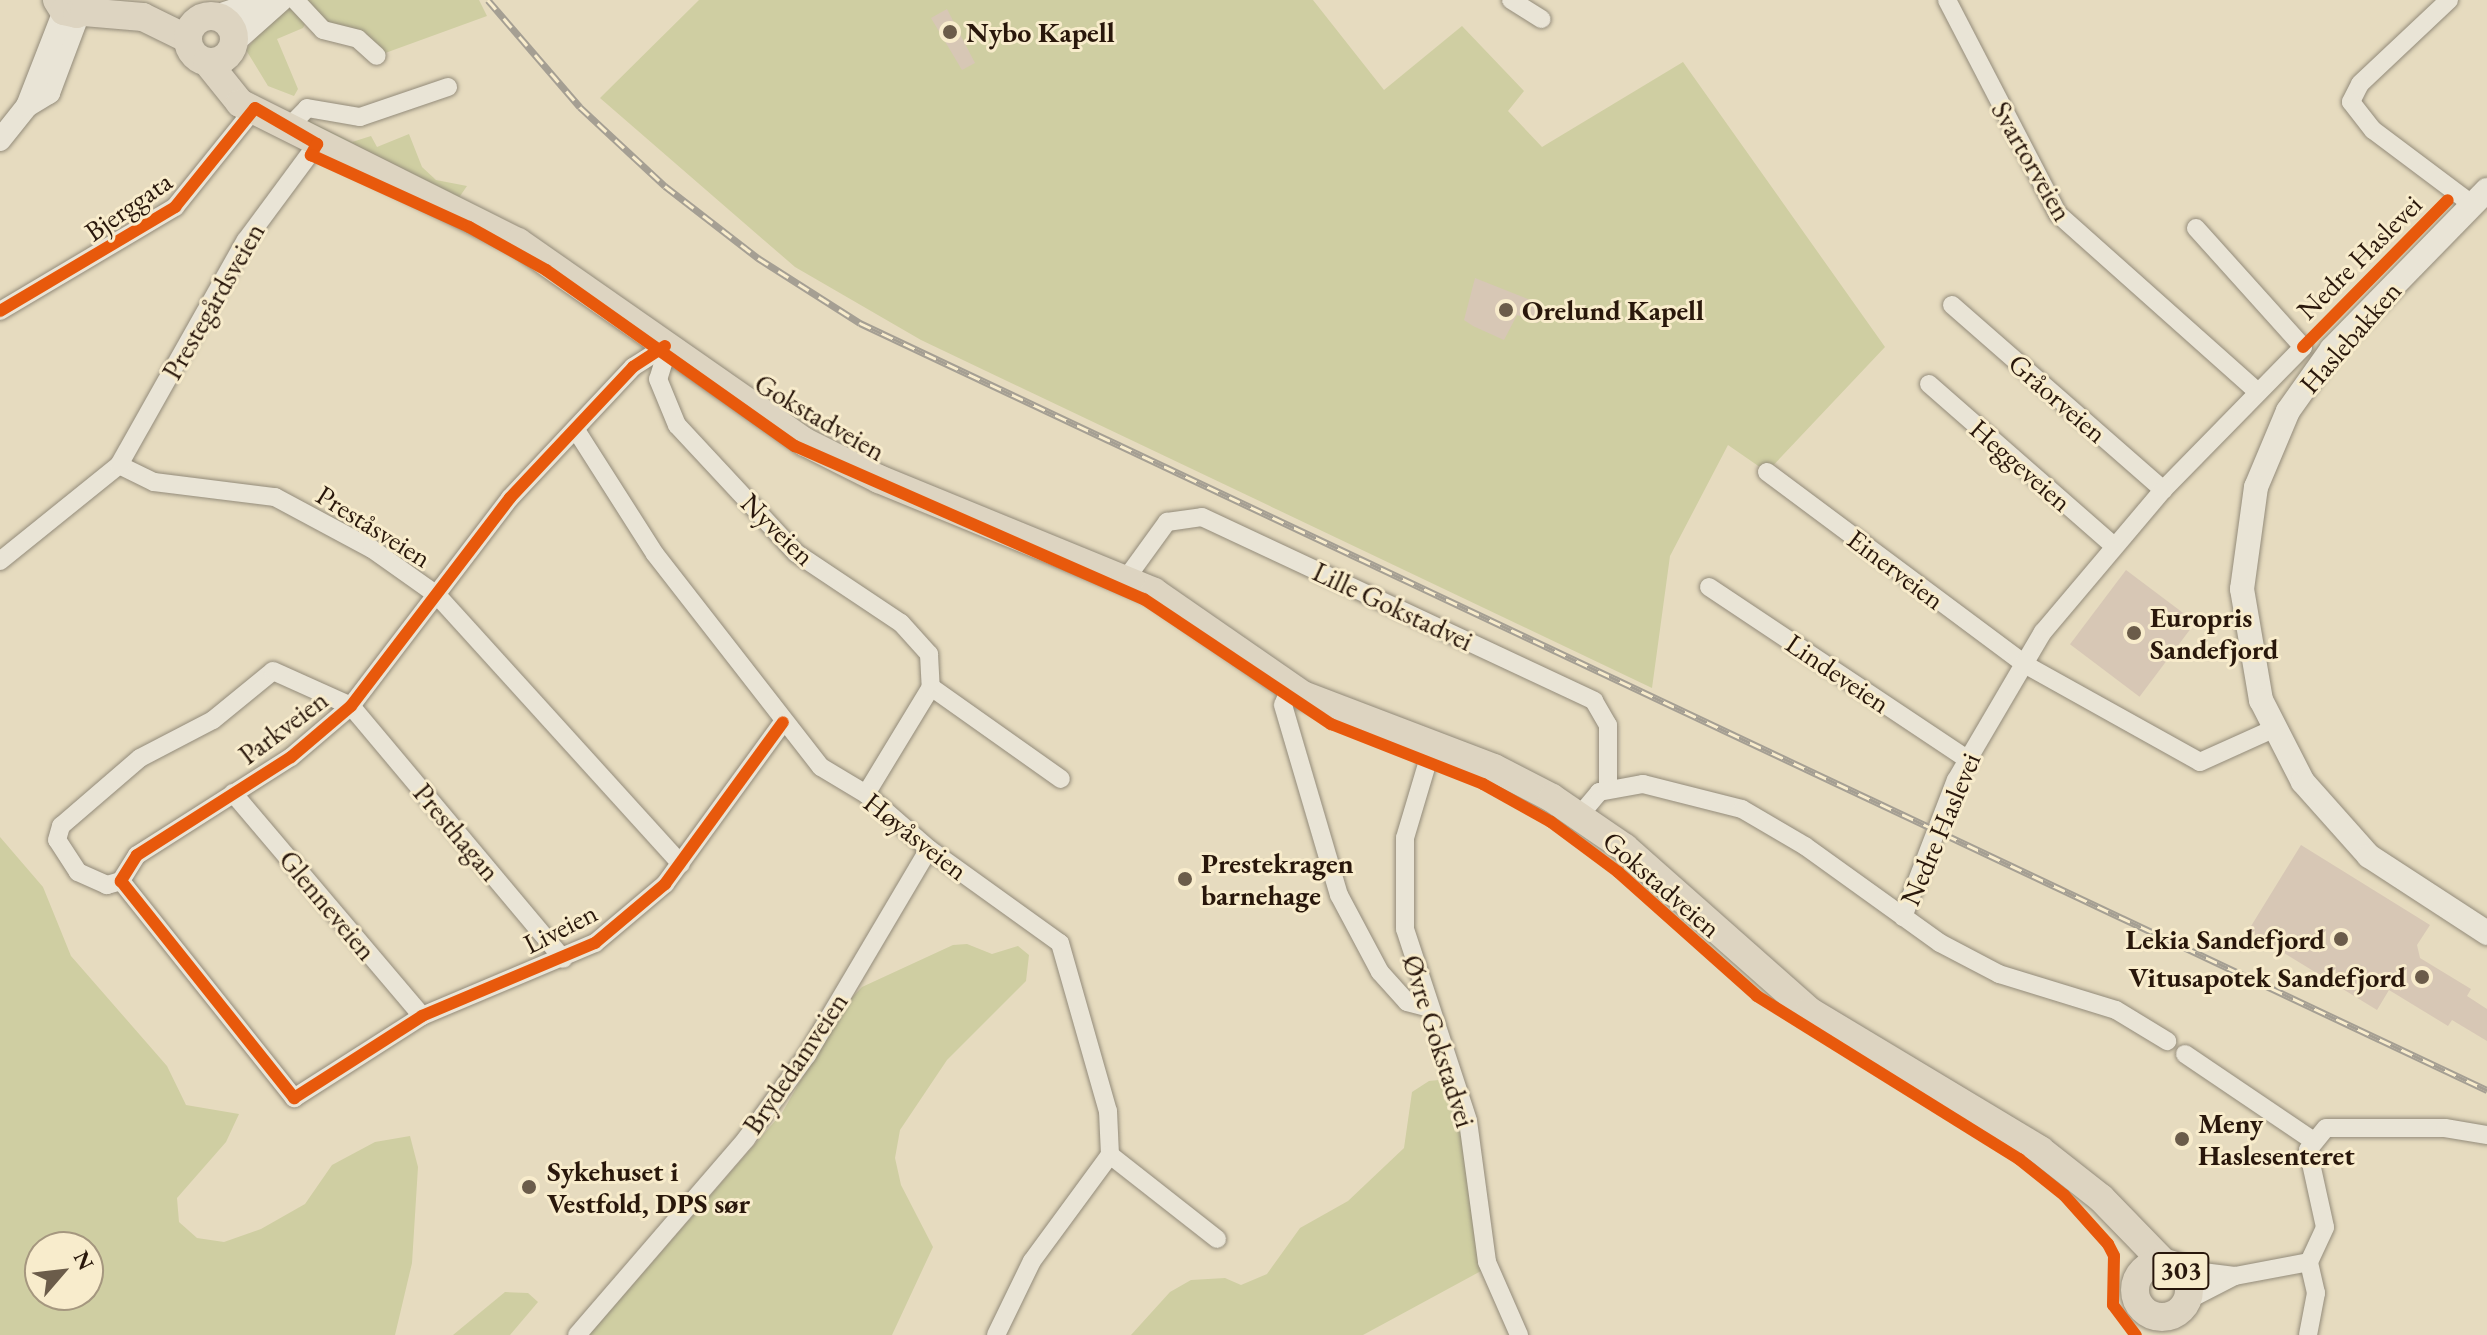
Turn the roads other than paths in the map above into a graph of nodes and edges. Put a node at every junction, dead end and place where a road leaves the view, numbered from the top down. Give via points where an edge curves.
1 (135, 0) edge
2 (267, 0) edge
3 (280, 0) edge
4 (295, 0) edge
5 (1511, 0) edge
6 (1947, 0) edge
7 (2449, 0) edge
8 (75, 7) edge
9 (1542, 19) dead end
10 (202, 25) junction
11 (223, 53) junction
12 (377, 56) dead end
13 (448, 87) dead end
14 (255, 108) junction
15 (287, 129) junction
16 (0, 140) edge
17 (317, 144) junction
18 (2480, 198) edge
19 (2196, 228) dead end
20 (1952, 305) dead end
21 (0, 311) edge
22 (669, 344) junction
23 (1929, 384) dead end
24 (2258, 392) junction
25 (576, 430) junction
26 (119, 465) junction
27 (1767, 472) dead end
28 (2163, 490) junction
29 (2113, 545) junction
30 (0, 561) edge
31 (1125, 580) junction
32 (1709, 587) dead end
33 (437, 595) junction
34 (2026, 665) junction
35 (931, 687) junction
36 (1290, 688) junction
37 (351, 706) junction
38 (783, 722) junction
39 (2273, 729) junction
40 (1433, 744) junction
41 (1967, 759) junction
42 (1061, 779) dead end
43 (1608, 789) junction
44 (233, 793) junction
45 (866, 794) junction
46 (1580, 815) junction
47 (929, 849) junction
48 (681, 864) junction
49 (121, 881) junction
50 (1903, 917) junction
51 (2487, 933) edge
52 (563, 959) junction
53 (1426, 1007) junction
54 (422, 1016) junction
55 (2167, 1041) dead end
56 (2185, 1054) dead end
57 (2487, 1135) edge
58 (2312, 1140) junction
59 (2040, 1150) junction
60 (1110, 1155) junction
61 (1217, 1239) dead end
62 (2309, 1262) junction
63 (2172, 1266) junction
64 (2235, 1276) junction
65 (2137, 1280) junction
66 (2188, 1301) junction
67 (2159, 1325) edge
68 (577, 1335) edge
69 (996, 1335) edge
70 (1519, 1335) edge
71 (2189, 1335) edge
72 (2308, 1335) edge

1 - 10 main road
2 - 10 main road
3 - 11 main road
4 - 12 street via 323,30 358,39
5 - 9 street
6 - 24 street, Svartorveien via 2058,214
7 - 18 street via 2360,84 2351,102 2373,130
8 - 10 main road, 303
8 - 16 street via 27,106
10 - 11 main road, Gokstadveien / 303 via 227,23
10 - 11 main road, Gokstadveien / 303 via 194,54
11 - 14 main road, Gokstadveien / 303
13 - 15 street via 360,117 307,108
14 - 15 main road, Gokstadveien / 303
14 - 21 street, Bjerggata via 175,207
15 - 17 main road, Gokstadveien / 303
17 - 22 main road, Gokstadveien / 303 via 518,242
17 - 26 street, Prestegårdsveien via 246,240
18 - 39 main road, Haslebakken via 2332,349 2288,411 2264,462 2250,512 2242,589 2247,644
19 - 24 street, Nedre Haslevei via 2303,347
20 - 28 street, Gråorveien
22 - 25 street, Parkveien via 633,367
22 - 31 main road, Gokstadveien / 303 via 771,420 843,462
22 - 35 street, Nyveien via 658,379 677,425 796,553 914,634 932,663
23 - 29 street, Heggeveien
24 - 28 street, Nedre Haslevei
25 - 33 street, Parkveien via 510,498
25 - 38 street, Høyåsveien via 655,554
26 - 30 street
26 - 33 street, Preståsveien via 154,482 286,501 372,549
27 - 34 street, Einerveien
28 - 29 street, Nedre Haslevei
29 - 34 street, Nedre Haslevei via 2043,632
31 - 36 main road, Gokstadveien / 303 via 1192,613
31 - 43 street, Lille Gokstadvei via 1167,522 1202,517 1594,701 1608,725
32 - 41 street, Lindeveien
33 - 37 street, Parkveien
33 - 48 street, Preståsveien
34 - 39 street, Einerveien via 2200,762
34 - 41 street, Nedre Haslevei
35 - 42 street
35 - 45 street
36 - 40 main road, Gokstadveien / 303
36 - 53 street via 1283,705 1339,895 1380,972 1407,1002
37 - 44 street, Parkveien via 310,743
37 - 49 street via 270,671 213,720 129,767 57,833 78,872 107,885
37 - 52 street, Presthagan
38 - 45 street, Høyåsveien via 821,767
38 - 48 street, Liveien
39 - 51 main road, Haslebakken via 2319,804 2359,846
40 - 46 main road, Gokstadveien / 303 via 1517,779
40 - 53 street, Øvre Gokstadvei via 1405,838 1401,905
41 - 50 street, Nedre Haslevei
43 - 46 street
43 - 50 street via 1666,787 1742,809 1805,846
44 - 49 street, Parkveien via 137,855
44 - 54 street, Glenneveien
45 - 47 street, Høyåsveien
46 - 59 main road, Gokstadveien / 303 via 1809,1011
47 - 60 street, Høyåsveien via 1060,943 1108,1111
47 - 68 street, Brydedamveien via 807,1055 746,1139
48 - 52 street, Liveien via 641,908
49 - 54 street, Liveien via 294,1098
50 - 55 street via 1999,974 2106,1005
52 - 54 street, Liveien
53 - 70 street, Øvre Gokstadvei via 1468,1121 1487,1262
56 - 58 street
57 - 58 street via 2341,1125
58 - 62 street via 2308,1160 2325,1227
59 - 63 main road, Gokstadveien / 303 via 2101,1198
59 - 65 main road, Gokstadveien / 303 via 2117,1231
60 - 61 street
60 - 69 street via 1032,1261
62 - 64 street
62 - 72 street via 2316,1293
63 - 64 street
63 - 65 main road, 303 via 2147,1267
63 - 66 main road, 303 via 2189,1283
64 - 66 street
65 - 67 main road, 303 via 2138,1304
66 - 67 main road, 303
66 - 71 main road, 303

